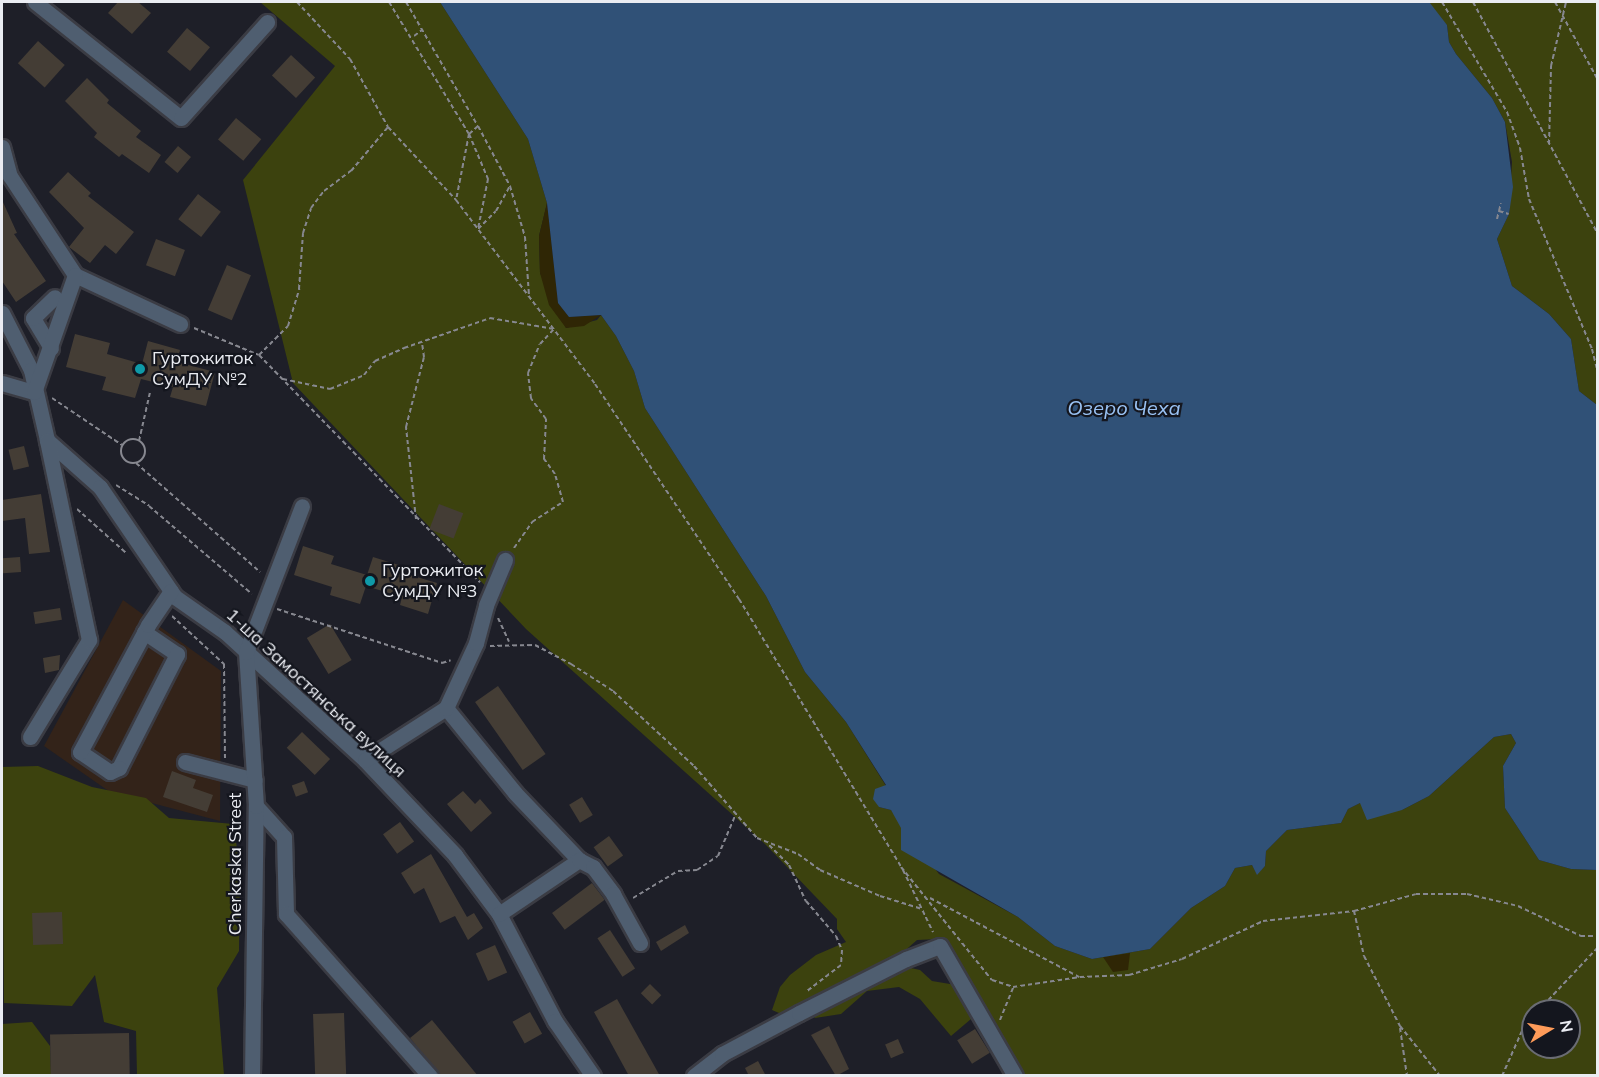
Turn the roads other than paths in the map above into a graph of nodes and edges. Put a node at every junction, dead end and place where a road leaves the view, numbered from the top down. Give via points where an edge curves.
1 (35, 2) edge
2 (267, 22) dead end
3 (2, 147) edge
4 (75, 275) junction
5 (55, 297) dead end
6 (2, 313) edge
7 (180, 324) road end
8 (51, 348) junction
9 (2, 383) edge
10 (34, 392) junction
11 (47, 440) junction
12 (302, 506) dead end
13 (506, 560) road end
14 (171, 591) junction
15 (144, 632) junction
16 (246, 652) junction
17 (446, 708) junction
18 (30, 737) dead end
19 (365, 760) junction
20 (185, 762) dead end
21 (255, 780) junction
22 (256, 806) junction
23 (579, 860) junction
24 (500, 914) junction
25 (640, 943) dead end
26 (704, 1074) edge
27 (252, 1076) edge
28 (430, 1076) edge
29 (593, 1076) edge
30 (1015, 1076) edge

1 - 2 street via 180,118
3 - 4 street via 10,176
4 - 7 street
4 - 8 street
5 - 8 street via 33,318
6 - 10 street via 31,370
8 - 10 street
9 - 10 street
10 - 11 street
11 - 14 street, 1-ша Замостянська вулиця via 100,487
11 - 18 street via 89,640
12 - 16 street
13 - 17 street
14 - 15 street
14 - 16 street, 1-ша Замостянська вулиця
15 - 15 street via 80,752 110,772 119,768 177,654
16 - 19 street, 1-ша Замостянська вулиця
16 - 21 street, Cherkaska Street
17 - 19 street
17 - 23 street via 515,793
19 - 24 street, 1-ша Замостянська вулиця via 455,855
20 - 21 street
21 - 22 street, Cherkaska Street
22 - 27 street, Cherkaska Street
22 - 28 street via 284,837 286,914
23 - 24 street
23 - 25 street via 593,867
24 - 29 street, 1-ша Замостянська вулиця via 555,1021
26 - 30 street via 722,1054 906,959 940,946

